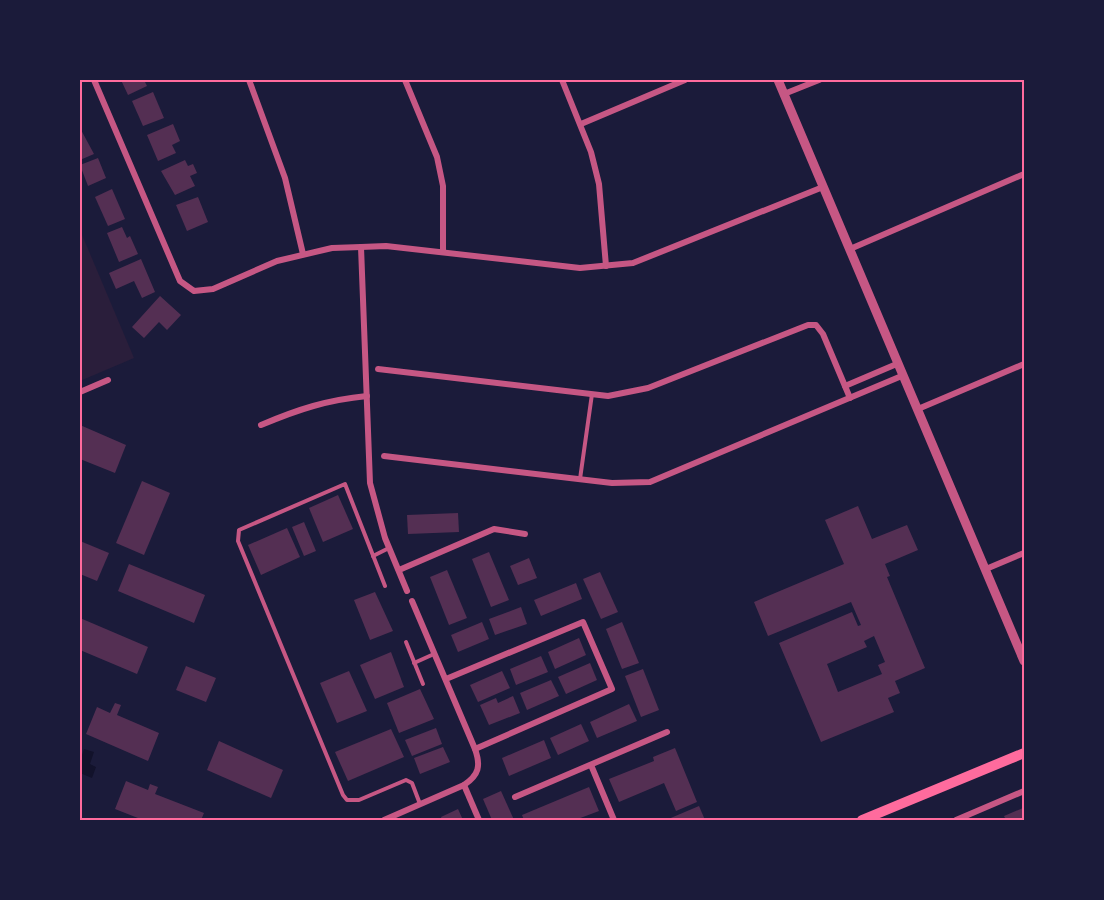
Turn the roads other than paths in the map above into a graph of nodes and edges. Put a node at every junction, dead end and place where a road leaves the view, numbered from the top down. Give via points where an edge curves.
1 (94, 80) edge
2 (249, 80) edge
3 (405, 80) edge
4 (562, 80) edge
5 (686, 80) edge
6 (777, 80) edge
7 (819, 80) edge
8 (784, 94) junction
9 (581, 124) junction
10 (1024, 174) edge
11 (823, 187) junction
12 (360, 247) junction
13 (850, 249) junction
14 (443, 252) junction
15 (303, 254) junction
16 (606, 266) junction
17 (899, 363) junction
18 (1024, 364) edge
19 (378, 369) dead end
20 (904, 375) junction
21 (108, 380) dead end
22 (845, 386) junction
23 (80, 392) edge
24 (592, 394) junction
25 (368, 396) junction
26 (850, 398) junction
27 (918, 409) junction
28 (261, 425) dead end
29 (384, 456) dead end
30 (580, 479) junction
31 (525, 534) dead end
32 (390, 548) junction
33 (1024, 553) edge
34 (373, 556) junction
35 (986, 569) junction
36 (399, 570) junction
37 (385, 586) dead end
38 (408, 591) dead end
39 (412, 601) dead end
40 (405, 642) dead end
41 (435, 654) junction
42 (1024, 661) edge
43 (414, 663) junction
44 (446, 679) junction
45 (423, 684) dead end
46 (667, 732) dead end
47 (475, 749) junction
48 (1024, 753) edge
49 (591, 765) junction
50 (464, 785) junction
51 (1024, 791) edge
52 (515, 797) dead end
53 (420, 804) junction
54 (384, 820) edge
55 (479, 820) edge
56 (614, 820) edge
57 (862, 820) edge
58 (956, 820) edge

1 - 15 street via 180,281 194,291 213,289 260,267
2 - 15 street via 285,178
3 - 14 street via 437,158 443,186
4 - 9 street
5 - 9 street
6 - 8 street
7 - 8 street
8 - 11 street
9 - 16 street via 599,184
10 - 13 street
11 - 13 street
11 - 16 street via 657,255
12 - 14 street
12 - 15 street
12 - 25 street
13 - 17 street
14 - 16 street via 580,268
17 - 20 street
17 - 22 street
18 - 27 street
19 - 24 street
20 - 26 street
20 - 27 street
21 - 23 street
22 - 24 street via 816,326 795,328 648,388 618,395
22 - 26 street
24 - 30 lane
25 - 28 street via 303,407
25 - 32 street via 370,483
26 - 30 street via 650,482
27 - 35 street
29 - 30 street
31 - 36 street via 494,529
32 - 34 lane
32 - 36 street
33 - 35 street
34 - 37 lane
34 - 53 lane via 345,484 242,527 238,535 343,795 347,800 359,800 406,780 412,783
35 - 42 street
36 - 38 street
39 - 41 street
40 - 43 lane
41 - 43 lane
41 - 44 street
43 - 45 lane
44 - 47 street
44 - 47 street via 583,622 612,689
46 - 49 street
47 - 50 street via 478,771
48 - 57 main road
49 - 52 street
49 - 56 street
50 - 53 street
50 - 55 street
51 - 58 street
53 - 54 street

